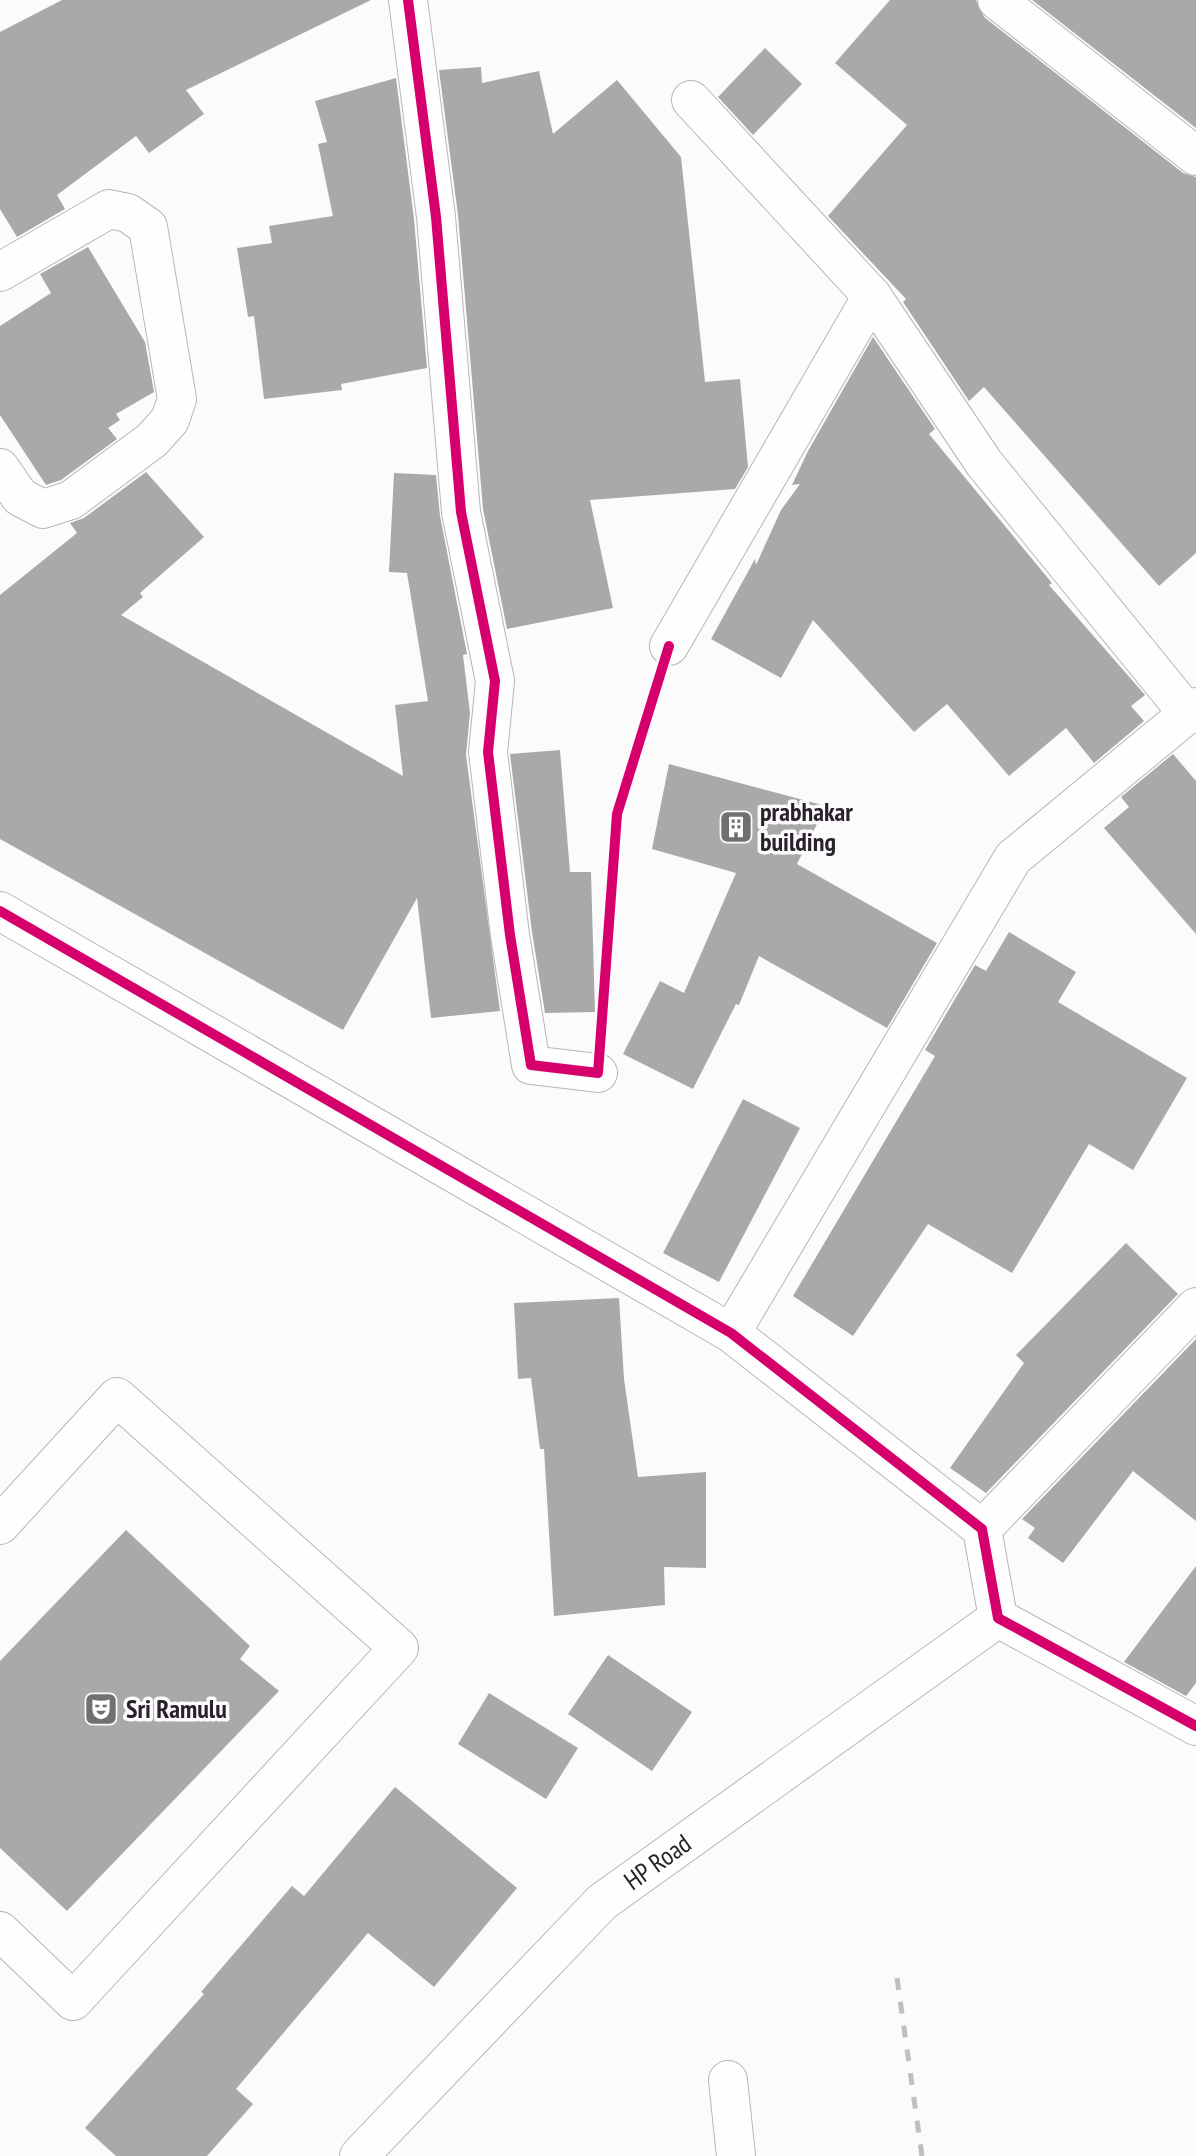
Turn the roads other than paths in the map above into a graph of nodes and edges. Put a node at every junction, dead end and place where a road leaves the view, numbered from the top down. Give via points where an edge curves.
1 (408, 0) edge
2 (997, 0) edge
3 (691, 100) dead end
4 (1196, 156) edge
5 (0, 272) edge
6 (872, 296) junction
7 (0, 468) edge
8 (669, 646) dead end
9 (1192, 711) edge
10 (0, 911) edge
11 (598, 1073) dead end
12 (1196, 1307) edge
13 (731, 1333) junction
14 (0, 1525) edge
15 (982, 1529) junction
16 (998, 1618) junction
17 (1196, 1727) edge
18 (0, 1931) edge
19 (728, 2080) dead end
20 (359, 2156) edge
21 (736, 2156) edge

1 - 11 street via 436,217 461,512 495,681 488,752 531,1065
2 - 4 street
3 - 6 street
5 - 7 street via 109,209 128,213 148,227 177,399 170,420 152,440 71,500 43,509 20,497
6 - 8 street
6 - 9 street via 984,463
9 - 13 street via 1013,858
10 - 13 street
12 - 15 street
13 - 15 street
14 - 18 street via 117,1397 399,1648 72,2001
15 - 16 street
16 - 17 street
16 - 20 street, HP Road via 602,1902
19 - 21 street

